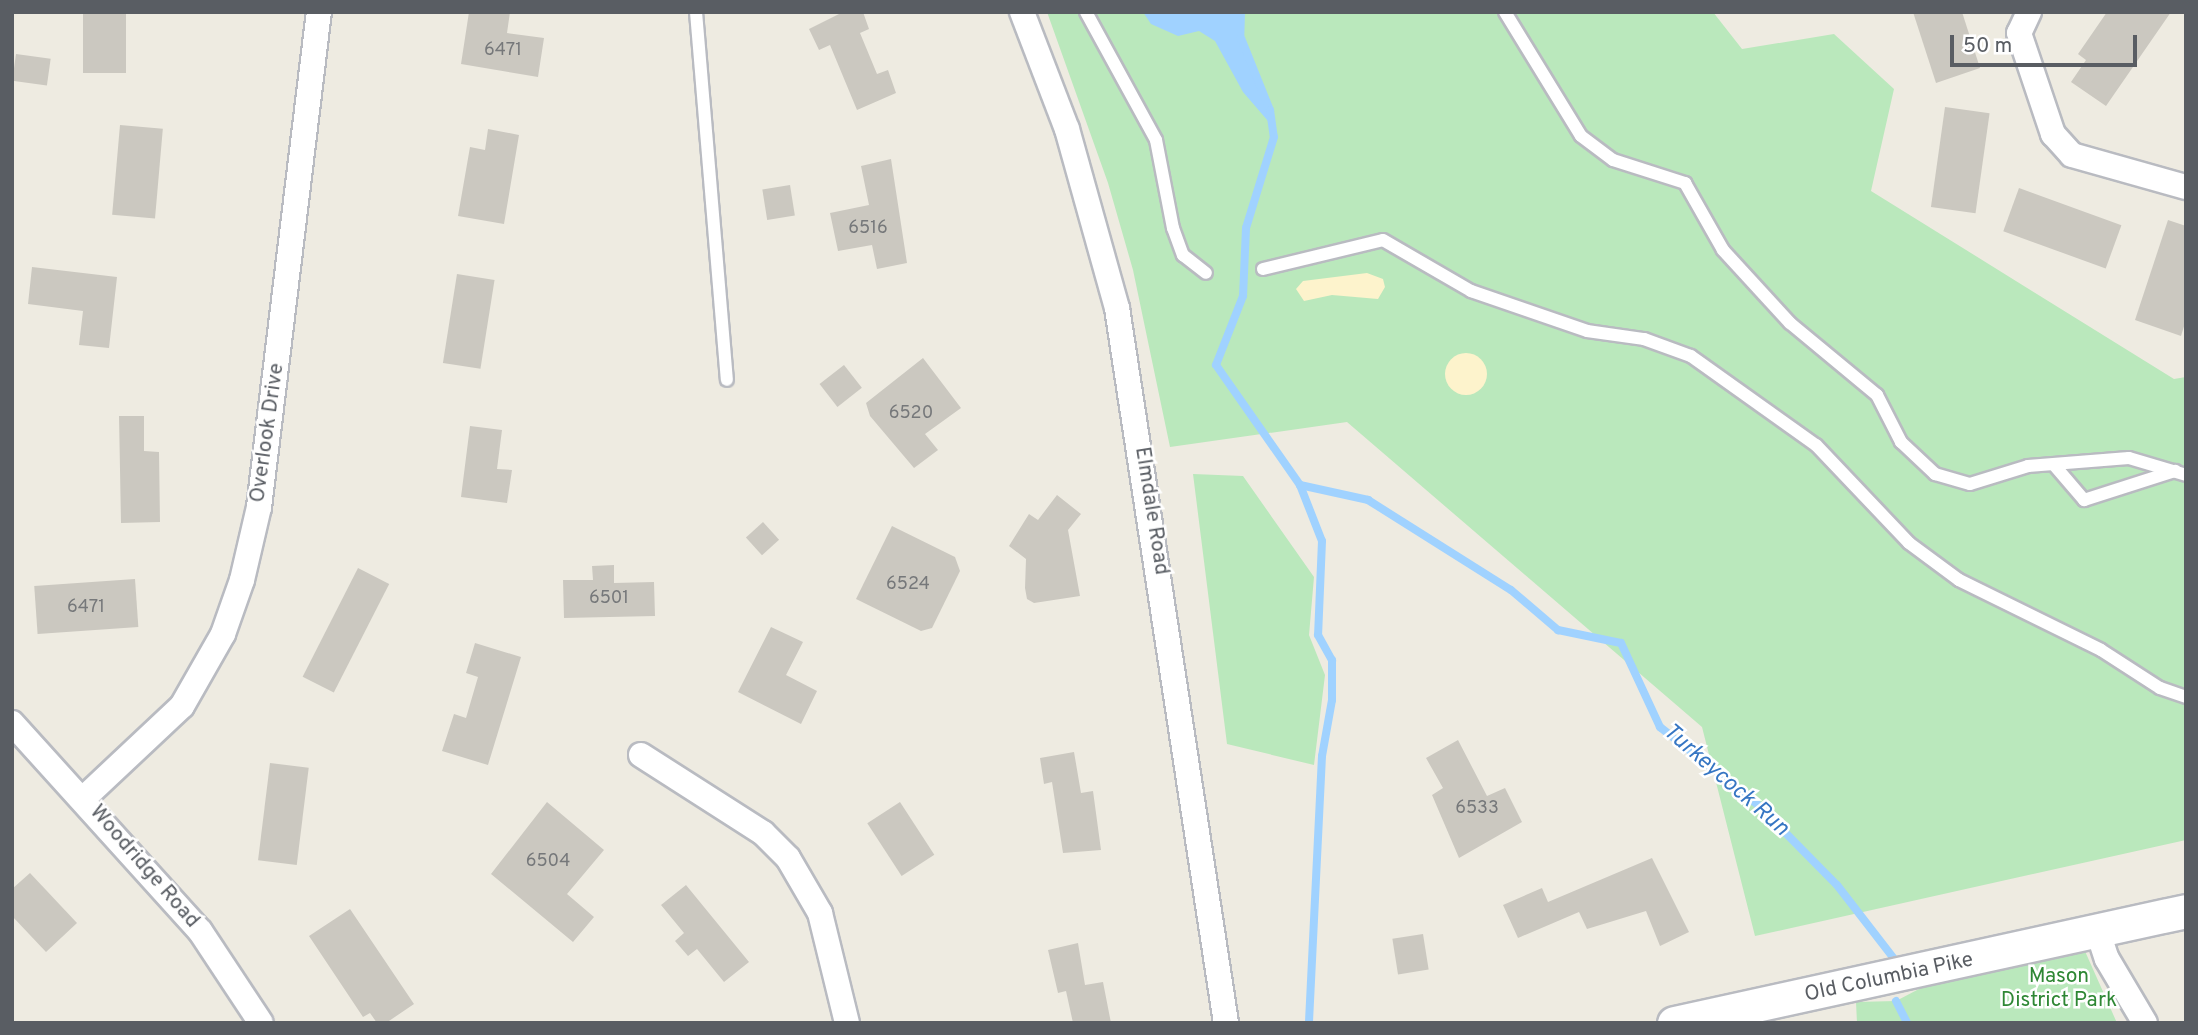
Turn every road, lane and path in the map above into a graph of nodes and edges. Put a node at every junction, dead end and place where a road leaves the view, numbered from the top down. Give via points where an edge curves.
1 (319, 12) edge
2 (696, 12) edge
3 (1022, 12) edge
4 (1086, 12) edge
5 (1505, 12) edge
6 (2029, 12) edge
7 (2186, 187) edge
8 (1263, 269) dead end
9 (1206, 273) dead end
10 (727, 380) dead end
11 (2055, 466) junction
12 (2180, 473) edge
13 (2186, 697) edge
14 (12, 723) edge
15 (641, 755) dead end
16 (84, 798) junction
17 (2186, 911) edge
18 (2098, 932) junction
19 (261, 1023) edge
20 (846, 1023) edge
21 (1226, 1023) edge
22 (1674, 1023) edge
23 (2146, 1023) edge

1 - 16 street, Overlook Drive via 259,507 242,580 223,634 182,706
2 - 10 lane
3 - 21 street, Elmdale Road via 1075,154 1117,308
4 - 9 lane via 1156,140 1173,228 1184,255
5 - 11 lane via 1581,136 1613,160 1685,183 1723,250 1790,323 1877,395 1916,459 1935,474 1970,484 2028,466
6 - 7 street via 2019,33 2053,134 2072,155
8 - 13 lane via 1383,240 1471,291 1587,331 1644,339 1691,356 1816,445 1909,543 1959,580 2101,650 2160,688
11 - 12 lane via 2129,458
11 - 12 lane via 2084,500
14 - 16 street, Woodridge Road
15 - 20 street via 763,832 788,858 820,914
16 - 19 street, Woodridge Road via 200,931
17 - 18 street, Old Columbia Pike
18 - 22 street, Old Columbia Pike
18 - 23 street via 2107,959

